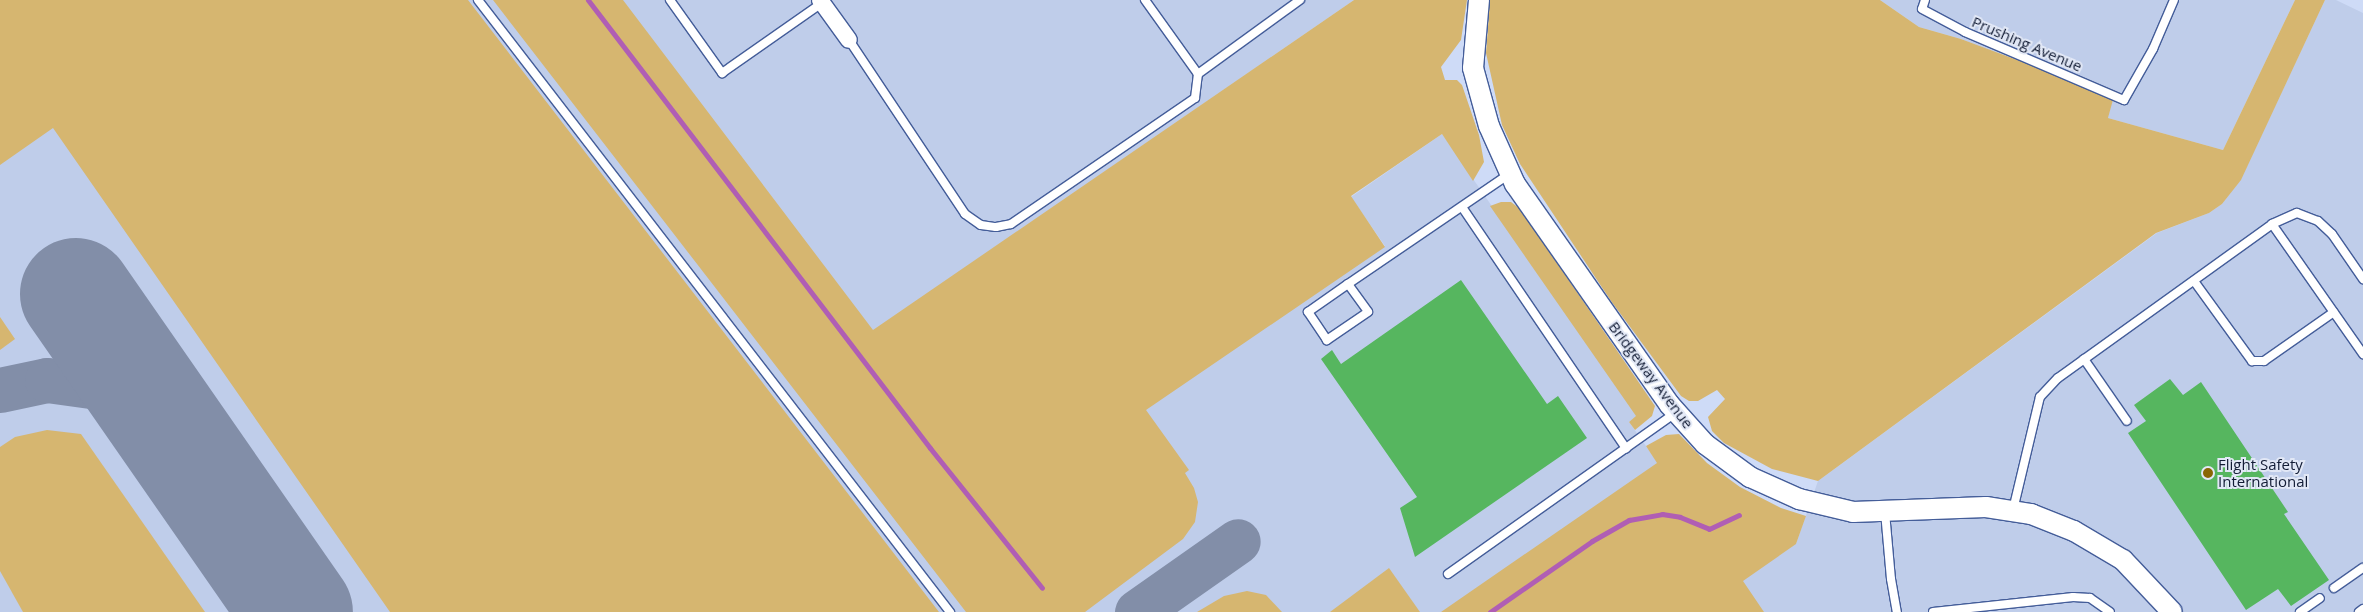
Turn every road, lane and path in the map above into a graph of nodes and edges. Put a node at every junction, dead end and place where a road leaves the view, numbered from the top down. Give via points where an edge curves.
1 (478, 0) edge
2 (670, 0) edge
3 (1145, 0) edge
4 (1300, 0) edge
5 (1479, 0) edge
6 (1925, 0) edge
7 (2174, 0) edge
8 (821, 2) edge
9 (849, 40) joint
10 (1198, 74) junction
11 (1511, 173) junction
12 (1462, 207) junction
13 (2272, 224) junction
14 (2363, 279) edge
15 (2194, 281) junction
16 (1348, 284) junction
17 (2334, 312) junction
18 (2363, 354) edge
19 (2084, 359) junction
20 (1677, 412) junction
21 (2128, 421) dead end
22 (1626, 448) junction
23 (1885, 510) junction
24 (2013, 510) junction
25 (2363, 568) edge
26 (1448, 574) dead end
27 (2334, 588) dead end
28 (2320, 598) dead end
29 (2363, 609) edge
30 (950, 612) edge
31 (1897, 612) edge
32 (1933, 612) edge
33 (2110, 612) edge
34 (2172, 612) edge
35 (2300, 612) edge
36 (2359, 612) edge

1 - 30 lane
2 - 8 lane via 722,73
3 - 10 lane
4 - 10 lane
5 - 11 street, Bridgeway Avenue via 1473,68 1490,126
6 - 7 lane, Prushing Avenue via 1922,9 1965,32 2124,100 2153,49
8 - 9 street
9 - 10 lane via 965,214 981,225 1011,224 1195,98
11 - 12 lane
11 - 20 street, Bridgeway Avenue
12 - 16 lane
12 - 22 lane
13 - 14 lane via 2297,213 2318,221 2332,234
13 - 15 lane
13 - 17 lane
15 - 17 lane via 2252,361 2264,361
15 - 19 lane
16 - 16 lane via 1308,312 1327,340 1368,312
17 - 18 lane
19 - 21 lane
19 - 24 lane via 2040,397
20 - 22 lane
20 - 23 street, Bridgeway Avenue via 1705,444 1750,477 1799,499 1853,512
22 - 26 lane
23 - 24 street, Bridgeway Avenue via 1986,506
23 - 31 lane
24 - 34 street, Bridgeway Avenue via 2074,531 2123,560
25 - 27 lane
28 - 35 lane
29 - 36 lane
32 - 33 lane via 2073,597 2090,598

